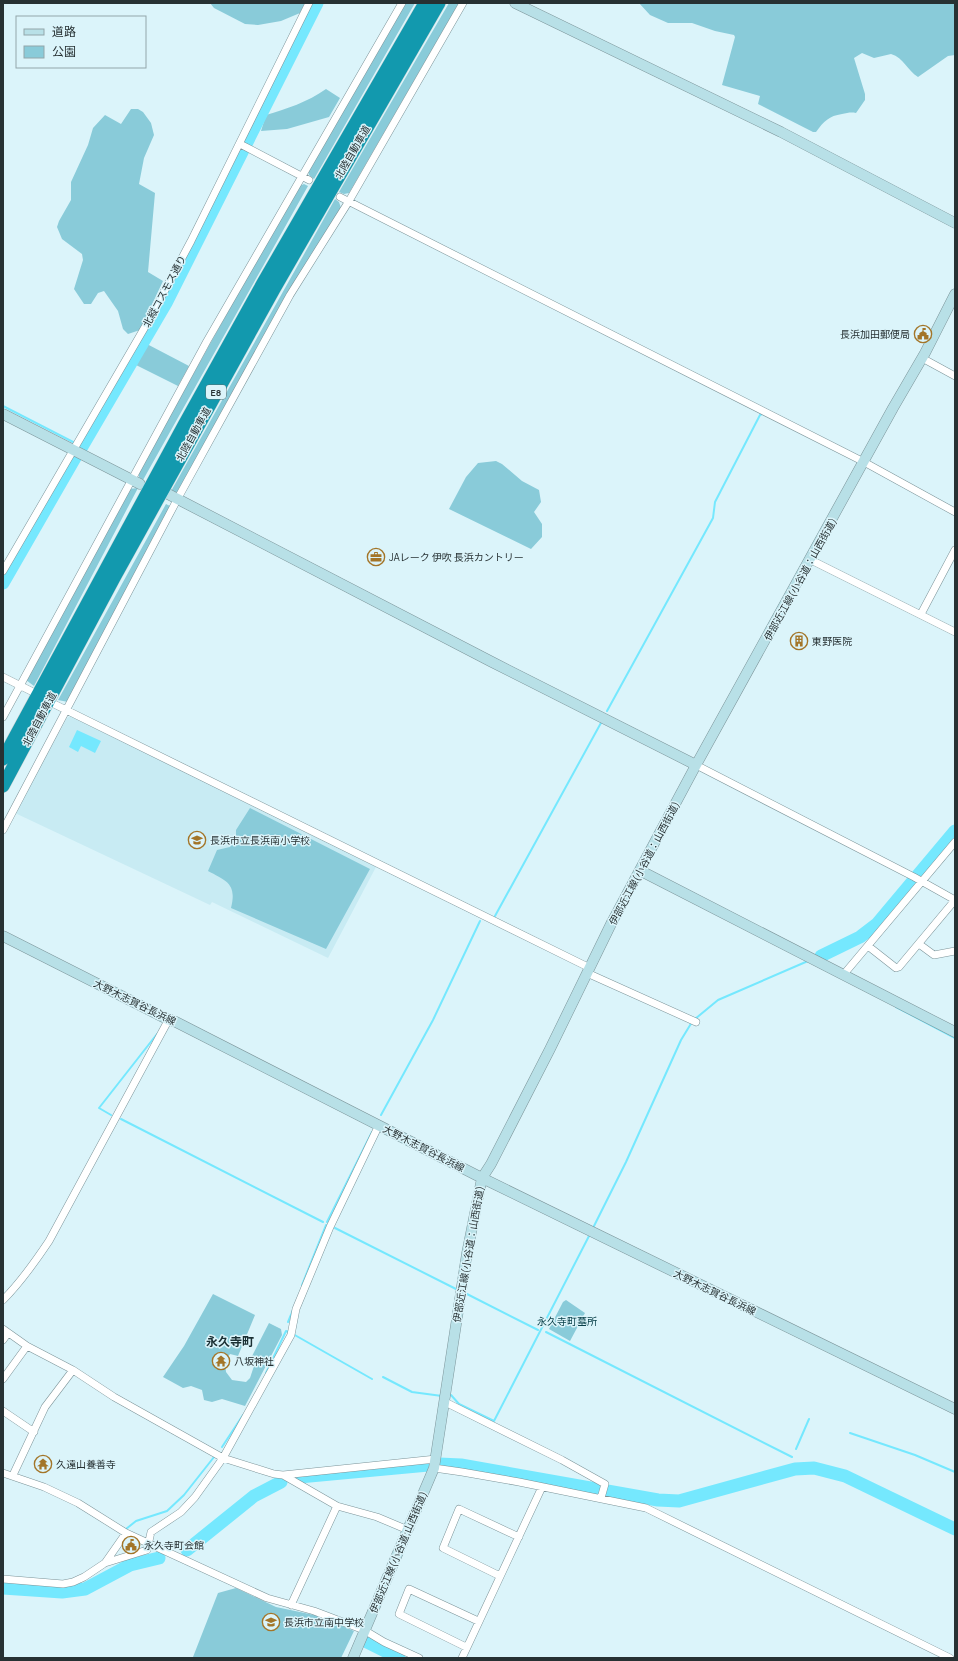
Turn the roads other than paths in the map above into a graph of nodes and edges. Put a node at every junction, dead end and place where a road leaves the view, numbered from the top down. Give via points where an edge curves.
1 (309, 3) edge
2 (402, 3) edge
3 (425, 3) edge
4 (439, 3) edge
5 (462, 3) edge
6 (515, 3) edge
7 (244, 146) dead end
8 (301, 176) junction
9 (309, 180) dead end
10 (340, 197) dead end
11 (349, 201) junction
12 (955, 223) edge
13 (955, 294) edge
14 (924, 356) junction
15 (955, 376) edge
16 (3, 414) edge
17 (73, 449) junction
18 (864, 462) junction
19 (136, 481) junction
20 (166, 493) dead end
21 (178, 498) junction
22 (955, 512) edge
23 (955, 550) edge
24 (811, 560) junction
25 (3, 571) edge
26 (921, 614) junction
27 (955, 632) edge
28 (3, 678) edge
29 (20, 686) junction
30 (31, 692) dead end
31 (54, 704) dead end
32 (66, 710) junction
33 (3, 717) edge
34 (3, 759) edge
35 (696, 765) junction
36 (3, 786) edge
37 (3, 830) edge
38 (955, 842) edge
39 (641, 871) junction
40 (918, 879) junction
41 (955, 900) edge
42 (3, 936) edge
43 (920, 944) junction
44 (868, 946) junction
45 (955, 951) edge
46 (589, 971) junction
47 (844, 974) junction
48 (169, 1019) junction
49 (693, 1021) dead end
50 (955, 1032) edge
51 (379, 1125) junction
52 (482, 1178) junction
53 (3, 1300) edge
54 (6, 1331) edge
55 (3, 1340) edge
56 (27, 1346) junction
57 (73, 1370) junction
58 (3, 1379) edge
59 (446, 1397) junction
60 (955, 1409) edge
61 (3, 1411) edge
62 (34, 1432) junction
63 (223, 1458) junction
64 (435, 1463) junction
65 (3, 1473) edge
66 (13, 1475) junction
67 (283, 1475) junction
68 (542, 1487) junction
69 (601, 1498) junction
70 (337, 1506) junction
71 (408, 1530) junction
72 (126, 1533) junction
73 (519, 1537) junction
74 (148, 1542) junction
75 (105, 1563) junction
76 (500, 1576) junction
77 (3, 1579) edge
78 (291, 1605) junction
79 (478, 1621) junction
80 (364, 1630) junction
81 (466, 1647) junction
82 (353, 1658) edge
83 (419, 1658) edge
84 (462, 1658) edge
85 (950, 1658) edge

1 - 17 street, 北縦コスモス通り via 191,241 149,320
2 - 8 street
3 - 34 highway, 北陸自動車道 / E8 via 188,418
4 - 36 highway, 北陸自動車道 / E8 via 270,295
5 - 11 street
6 - 12 main road via 781,132
7 - 8 street
8 - 9 street
8 - 19 street
10 - 11 street
11 - 18 street
11 - 21 street via 290,295
13 - 14 main road, 伊部近江線(小谷道：山西街道)
14 - 15 street
14 - 18 main road, 伊部近江線(小谷道：山西街道)
16 - 17 main road
17 - 19 main road
17 - 25 street, 北縦コスモス通り
18 - 22 street
18 - 24 main road, 伊部近江線(小谷道：山西街道)
19 - 29 street
20 - 21 main road
21 - 32 street
21 - 35 main road
23 - 26 street
24 - 26 street
24 - 35 main road, 伊部近江線(小谷道：山西街道)
26 - 27 street
28 - 29 street
29 - 30 street
29 - 33 street
31 - 32 street
32 - 37 street
32 - 46 street
35 - 39 main road, 伊部近江線(小谷道：山西街道)
35 - 40 street
38 - 40 street
39 - 46 main road, 伊部近江線(小谷道：山西街道) via 612,922
39 - 47 main road
40 - 41 street
40 - 44 street
41 - 43 street
42 - 48 main road, 大野木志賀谷長浜線
43 - 44 street via 899,968
43 - 45 street via 934,955
44 - 47 street
46 - 49 street
46 - 52 main road, 伊部近江線(小谷道：山西街道)
47 - 50 main road
48 - 51 main road, 大野木志賀谷長浜線
48 - 53 street via 49,1241 34,1265
51 - 52 main road, 大野木志賀谷長浜線
51 - 63 street via 330,1227 296,1309 291,1333
52 - 59 main road, 伊部近江線(小谷道：山西街道) via 467,1253
52 - 60 main road, 大野木志賀谷長浜線
54 - 55 street
54 - 56 street
56 - 57 street
56 - 58 street
57 - 62 street via 45,1407
57 - 63 street via 114,1397
59 - 64 main road, 伊部近江線(小谷道：山西街道)
59 - 69 street via 605,1484
61 - 62 street
62 - 66 street
63 - 67 street
63 - 74 street via 195,1497 181,1512 151,1532
64 - 67 street
64 - 68 street via 462,1472
64 - 71 main road, 伊部近江線(小谷道;山西街道)
65 - 66 street
66 - 72 street via 78,1503
67 - 70 street
68 - 69 street
68 - 73 street
69 - 85 street via 646,1508
70 - 71 street via 377,1517
70 - 78 street
71 - 80 main road, 伊部近江線(小谷道;山西街道)
72 - 74 street
72 - 75 street
73 - 76 street
73 - 76 street via 459,1509 443,1548
74 - 75 street via 147,1550
74 - 78 street via 267,1598
75 - 77 street via 84,1578 63,1584
76 - 79 street
78 - 80 street
79 - 81 street
79 - 81 street via 409,1589 399,1614
80 - 82 main road, 伊部近江線(小谷道;山西街道)
80 - 83 street
81 - 84 street

